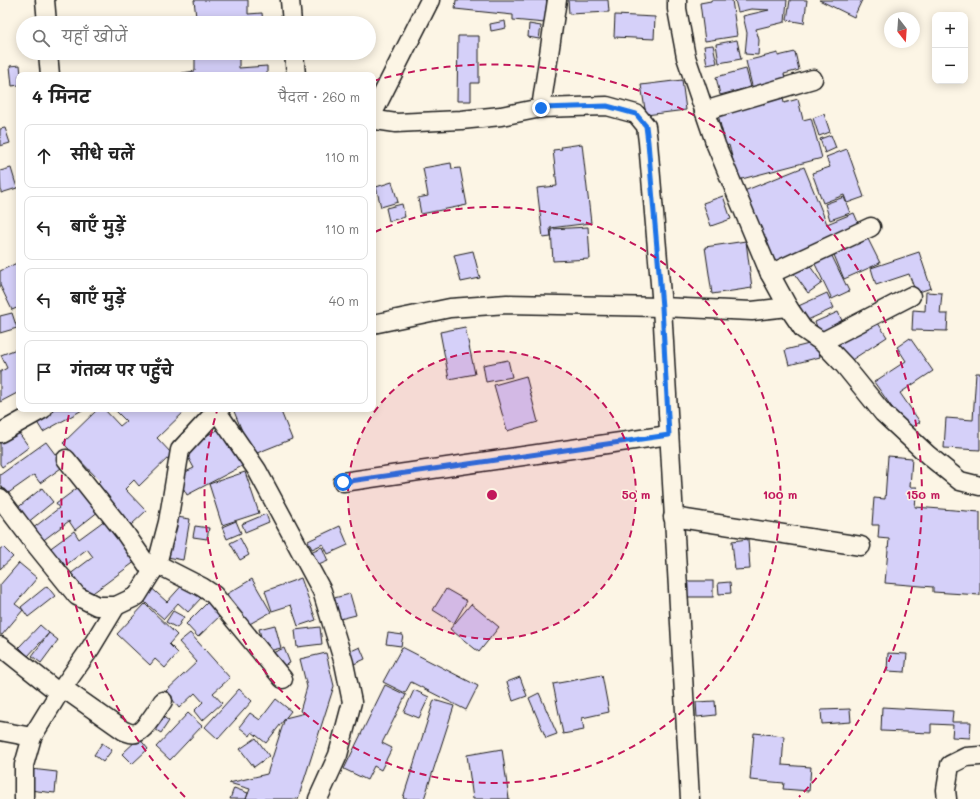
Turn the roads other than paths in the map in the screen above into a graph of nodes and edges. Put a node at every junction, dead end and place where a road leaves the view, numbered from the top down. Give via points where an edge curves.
1 (45, 0) edge
2 (290, 0) edge
3 (430, 0) edge
4 (558, 0) edge
5 (677, 0) edge
6 (46, 16) edge
7 (291, 16) edge
8 (49, 60) edge
9 (295, 60) edge
10 (50, 72) edge
11 (296, 72) edge
12 (813, 79) dead end
13 (376, 105) edge
14 (541, 108) junction
15 (704, 111) junction
16 (376, 120) edge
17 (871, 227) dead end
18 (770, 274) junction
19 (911, 296) dead end
20 (662, 307) junction
21 (788, 307) junction
22 (376, 323) edge
23 (822, 342) junction
24 (38, 412) edge
25 (215, 412) edge
26 (218, 412) edge
27 (0, 433) edge
28 (669, 435) junction
29 (66, 459) dead end
30 (343, 482) dead end
31 (980, 486) edge
32 (0, 498) edge
33 (673, 517) junction
34 (861, 546) dead end
35 (154, 568) junction
36 (116, 606) junction
37 (0, 646) edge
38 (284, 679) dead end
39 (61, 691) junction
40 (163, 701) dead end
41 (0, 731) edge
42 (32, 737) junction
43 (980, 756) edge
44 (24, 799) edge
45 (318, 799) edge
46 (690, 799) edge
47 (947, 799) edge

1 - 6 street
2 - 7 street
3 - 13 street
4 - 14 street
5 - 15 street via 686,57
8 - 10 street
9 - 11 street
12 - 15 street
14 - 16 street via 461,120 396,123
14 - 20 street via 607,106 636,114 646,126
15 - 18 street
17 - 18 street
18 - 21 street
19 - 23 street
20 - 21 street via 752,311
20 - 22 street via 508,304 450,308
20 - 28 street
21 - 23 street via 803,329
23 - 31 street via 883,413 928,455 960,481
24 - 27 street
25 - 35 street via 180,450 168,522
26 - 45 street via 257,470 322,591 344,663 352,702 338,755
28 - 30 street
28 - 33 street
29 - 35 street
32 - 36 street via 77,596 97,606
33 - 34 street
33 - 46 street
35 - 36 street via 137,596
35 - 38 street via 202,587 214,595
36 - 39 street
37 - 39 street
39 - 40 street via 131,734 143,728
39 - 42 street
41 - 42 street
42 - 44 street via 24,765
43 - 47 street via 966,757 950,765

